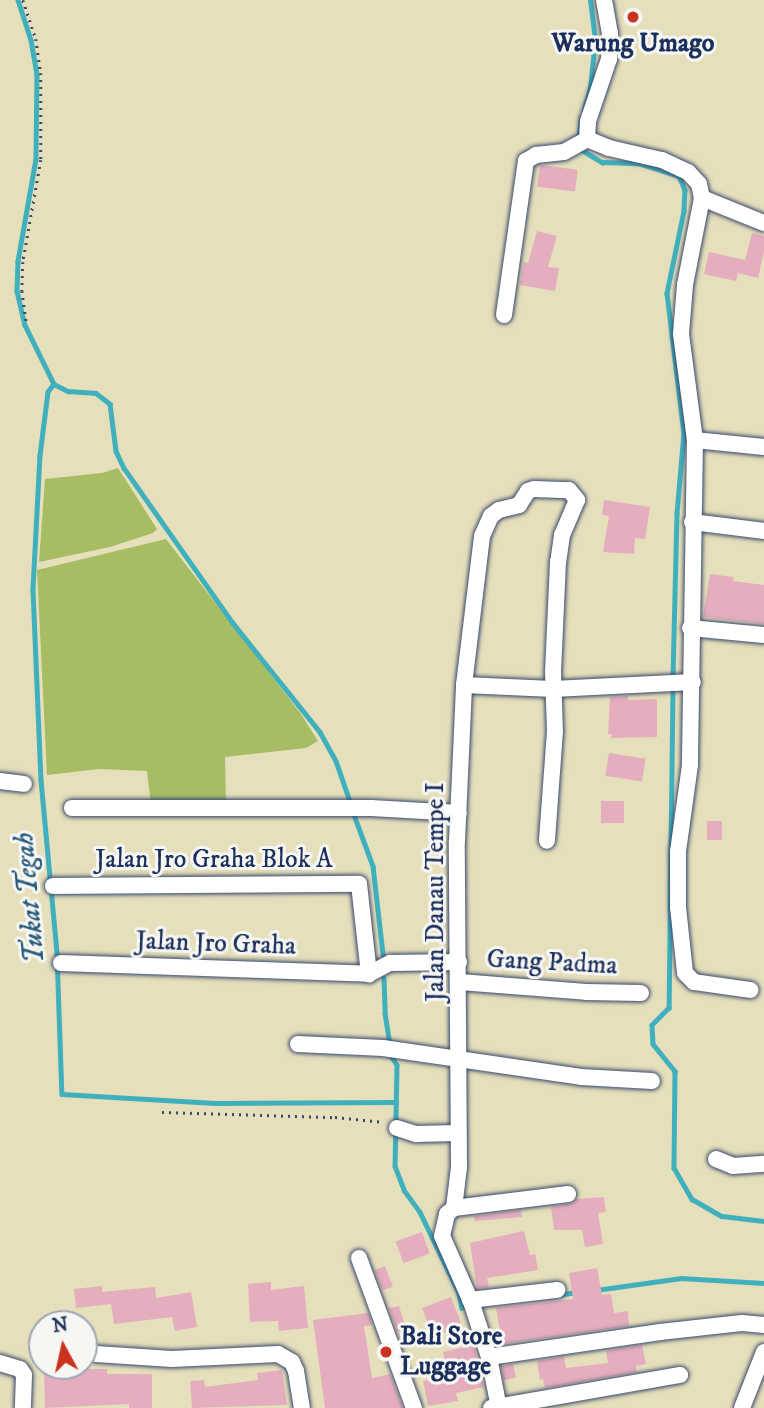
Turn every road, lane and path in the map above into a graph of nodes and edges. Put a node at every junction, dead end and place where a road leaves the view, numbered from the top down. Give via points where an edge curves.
1 (23, 0) edge
2 (604, 0) edge
3 (584, 141) junction
4 (702, 198) junction
5 (764, 223) edge
6 (504, 315) dead end
7 (27, 325) dead end
8 (695, 440) junction
9 (764, 447) edge
10 (692, 522) junction
11 (764, 531) edge
12 (690, 628) junction
13 (764, 635) edge
14 (688, 682) junction
15 (464, 685) junction
16 (553, 689) junction
17 (0, 781) edge
18 (24, 783) dead end
19 (72, 808) dead end
20 (458, 813) junction
21 (547, 841) dead end
22 (53, 886) dead end
23 (459, 962) junction
24 (61, 963) dead end
25 (369, 974) junction
26 (460, 982) junction
27 (750, 990) dead end
28 (641, 993) dead end
29 (298, 1044) dead end
30 (460, 1060) junction
31 (652, 1081) dead end
32 (162, 1112) dead end
33 (380, 1121) dead end
34 (397, 1128) dead end
35 (457, 1133) junction
36 (716, 1159) dead end
37 (764, 1164) edge
38 (568, 1194) dead end
39 (454, 1208) junction
40 (359, 1258) dead end
41 (557, 1290) dead end
42 (470, 1300) junction
43 (764, 1325) edge
44 (764, 1352) edge
45 (98, 1354) edge
46 (489, 1357) junction
47 (0, 1363) edge
48 (680, 1376) dead end
49 (23, 1408) edge
50 (302, 1408) edge
51 (414, 1408) edge
52 (496, 1408) edge
53 (742, 1408) edge

1 - 7 path via 41,73 41,160 23,262
2 - 3 street via 609,59
3 - 4 street via 662,160 688,172 699,184
3 - 6 street via 564,152 536,155 526,162
4 - 5 street
4 - 8 street via 685,285 681,334
8 - 9 street
8 - 10 street
10 - 11 street
10 - 12 street
12 - 13 street
12 - 14 street
14 - 16 street
14 - 27 street via 690,765 678,852 685,973 694,982
15 - 16 street
15 - 16 street, Jalan Danau Tempe I via 486,525 499,510 519,505 528,491 569,490 577,500 560,546
15 - 20 street, Jalan Danau Tempe I
16 - 21 street via 555,731
17 - 18 street
19 - 20 street via 371,808
20 - 23 street, Jalan Danau Tempe I
22 - 25 street, Jalan Jro Graha Blok A via 359,884
23 - 25 street via 390,963
23 - 26 street, Jalan Danau Tempe I
24 - 25 street, Jalan Jro Graha
26 - 28 street, Gang Padma
26 - 30 street, Jalan Danau Tempe I
29 - 30 street via 383,1048
30 - 31 street via 581,1077
30 - 35 street, Jalan Danau Tempe I
32 - 33 path
34 - 35 street via 416,1134
35 - 39 street, Jalan Danau Tempe I
36 - 37 street via 733,1166
38 - 39 street
39 - 42 street, Jalan Danau Tempe I via 447,1214 442,1236
40 - 51 street
41 - 42 street
42 - 46 street, Jalan Danau Tempe I
43 - 46 street via 660,1332
44 - 53 street
45 - 50 street via 172,1359 278,1354 292,1362 296,1371
46 - 52 street, Jalan Danau Tempe I
47 - 49 street via 20,1369 24,1375
48 - 52 street

